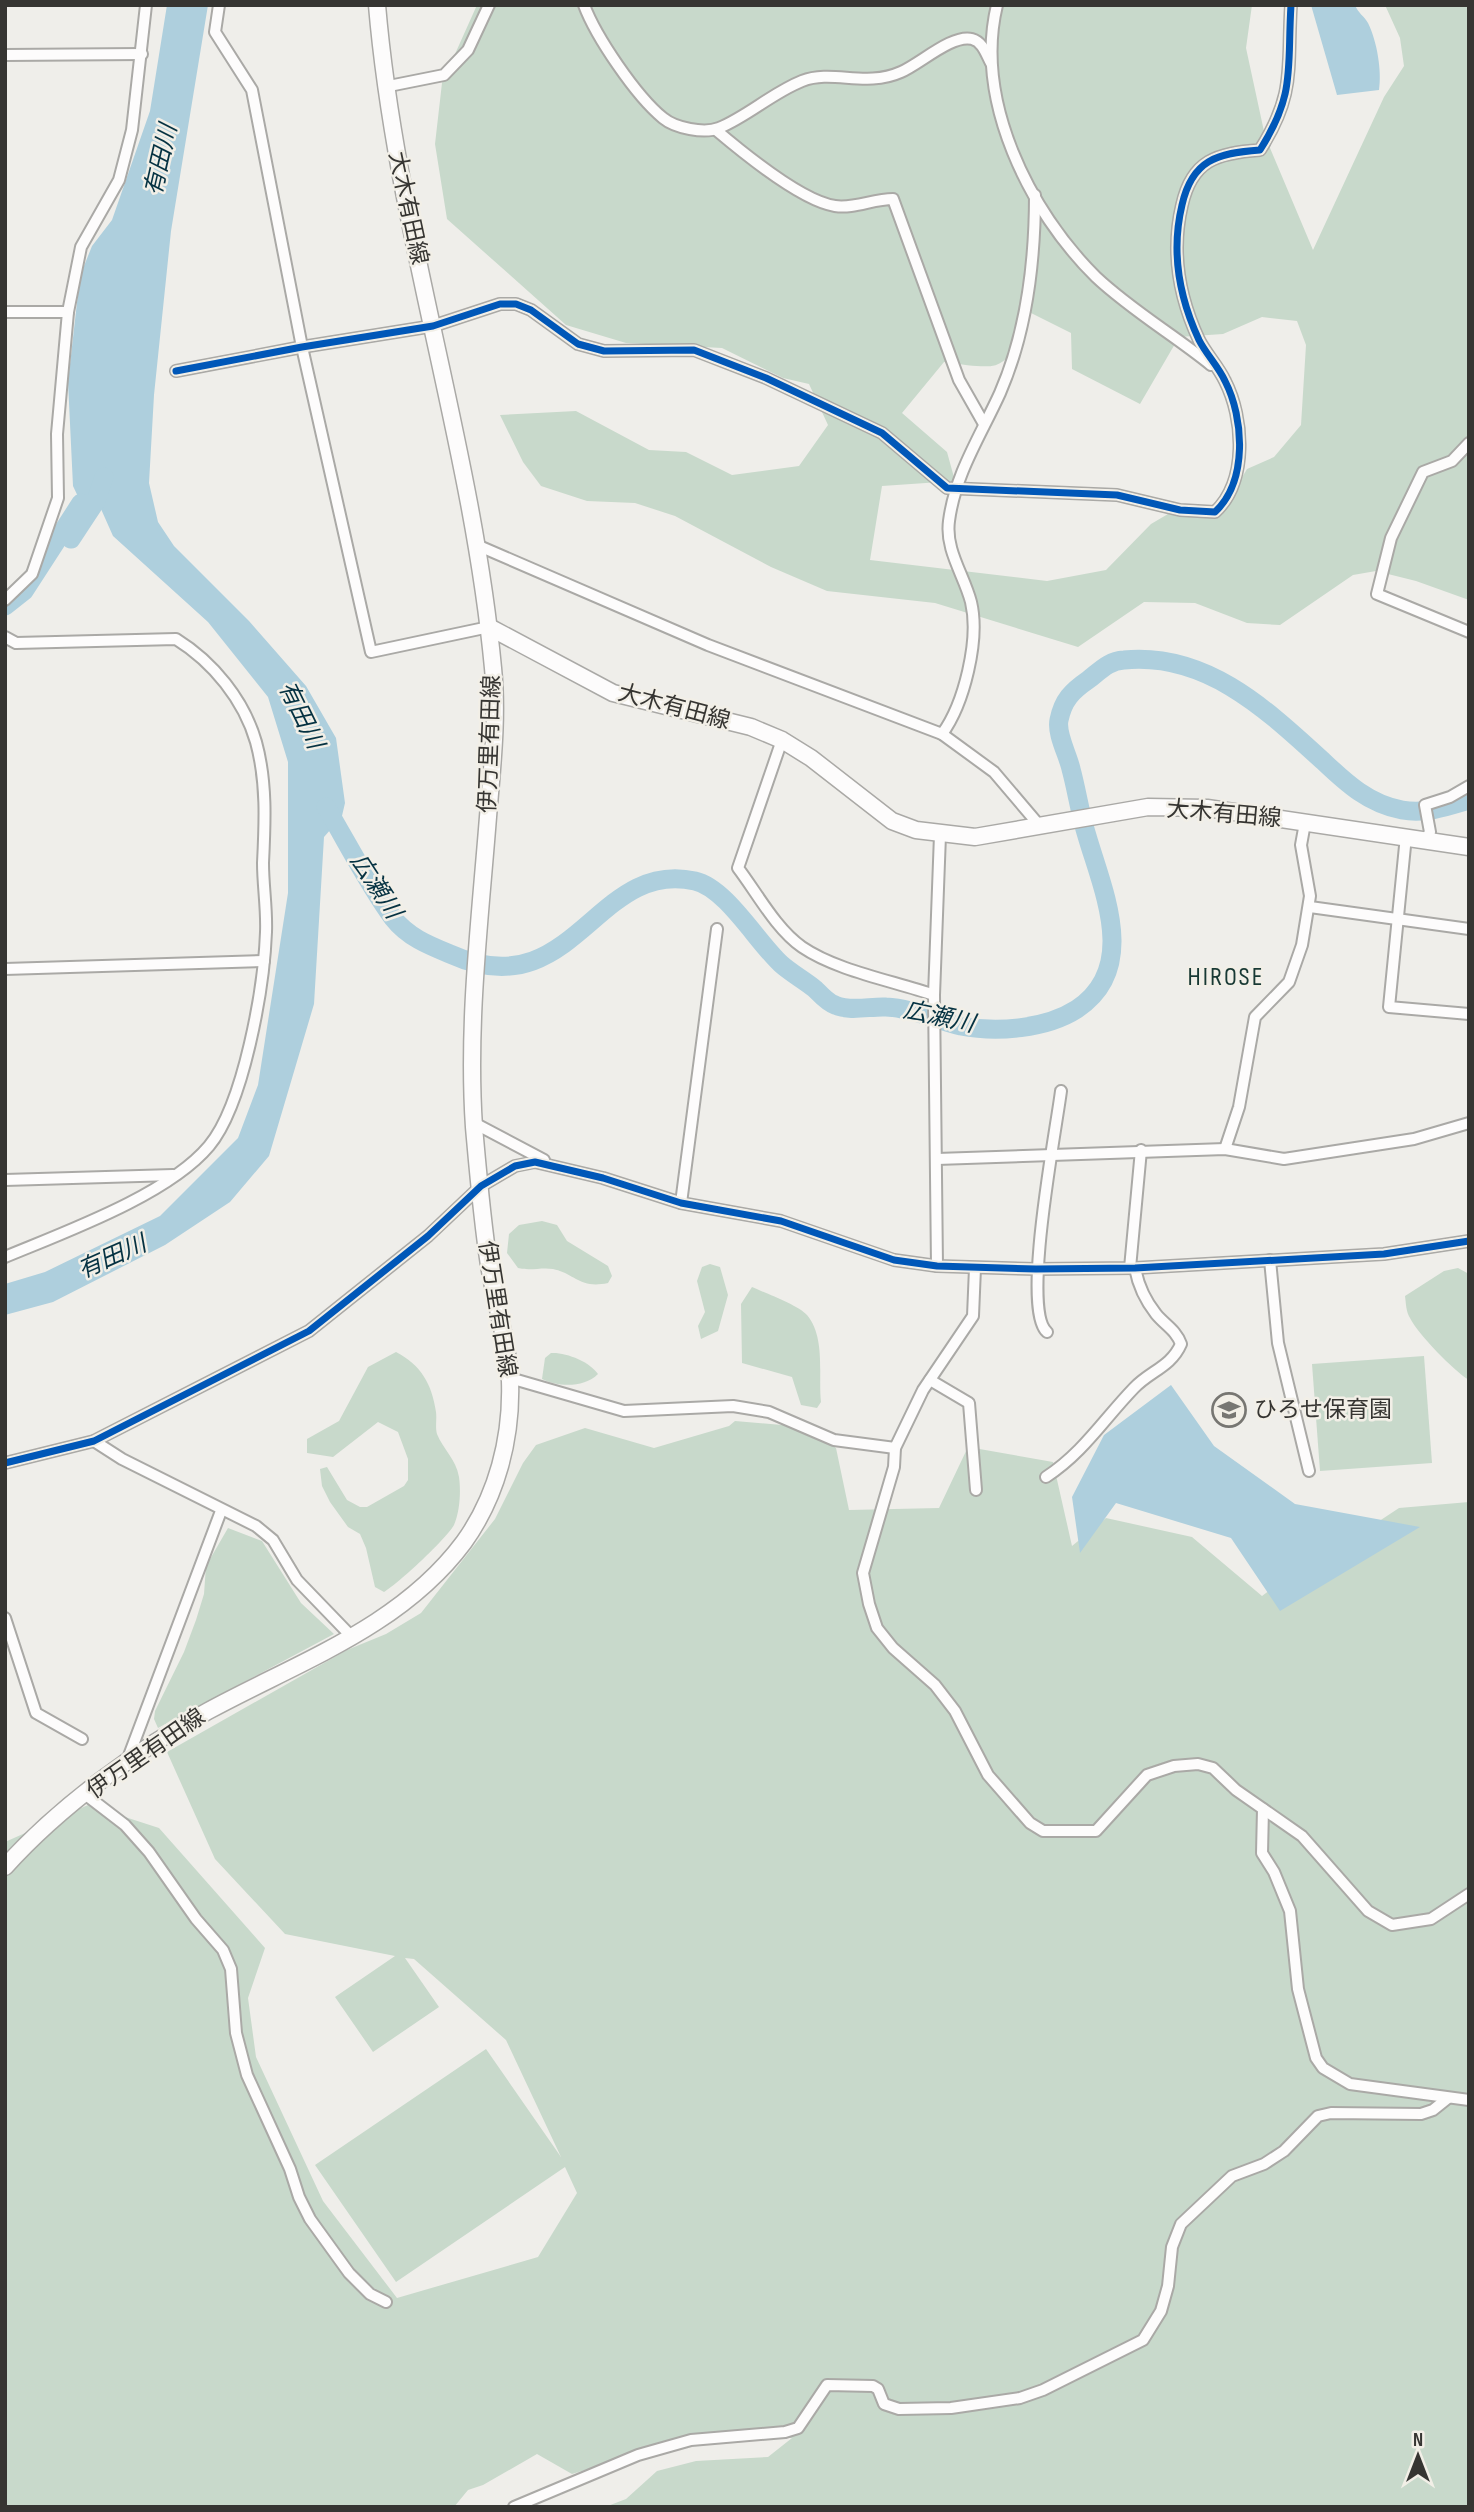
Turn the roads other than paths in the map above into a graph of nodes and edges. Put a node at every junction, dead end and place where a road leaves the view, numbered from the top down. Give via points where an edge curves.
1 (146, 5) edge
2 (219, 5) edge
3 (377, 5) edge
4 (489, 5) edge
5 (584, 5) edge
6 (997, 5) edge
7 (1291, 5) edge
8 (142, 54) junction
9 (5, 55) edge
10 (991, 64) junction
11 (384, 87) junction
12 (716, 130) junction
13 (1035, 195) junction
14 (5, 312) edge
15 (68, 312) junction
16 (433, 326) junction
17 (302, 346) junction
18 (176, 371) dead end
19 (1219, 371) junction
20 (984, 424) junction
21 (1469, 443) edge
22 (956, 490) junction
23 (479, 546) junction
24 (5, 600) edge
25 (489, 627) junction
26 (1469, 632) edge
27 (5, 636) edge
28 (942, 734) junction
29 (782, 740) junction
30 (1469, 786) edge
31 (1305, 823) junction
32 (1039, 825) junction
33 (940, 835) junction
34 (1428, 835) junction
35 (1406, 836) junction
36 (1469, 847) edge
37 (1310, 907) junction
38 (1398, 920) junction
39 (717, 929) dead end
40 (1469, 929) edge
41 (264, 961) junction
42 (5, 969) edge
43 (934, 995) junction
44 (1469, 1014) edge
45 (1061, 1091) dead end
46 (474, 1123) junction
47 (1469, 1123) edge
48 (1226, 1149) junction
49 (1141, 1150) junction
50 (1053, 1154) junction
51 (937, 1159) junction
52 (556, 1165) junction
53 (176, 1175) junction
54 (5, 1180) edge
55 (481, 1186) junction
56 (681, 1203) junction
57 (1469, 1241) edge
58 (5, 1256) edge
59 (1270, 1260) junction
60 (937, 1266) junction
61 (975, 1268) junction
62 (1133, 1268) junction
63 (1035, 1269) junction
64 (1047, 1332) dead end
65 (510, 1378) junction
66 (930, 1380) junction
67 (94, 1441) junction
68 (895, 1448) junction
69 (5, 1463) edge
70 (1309, 1471) dead end
71 (1046, 1477) dead end
72 (975, 1490) dead end
73 (221, 1511) junction
74 (5, 1618) edge
75 (352, 1637) junction
76 (82, 1739) dead end
77 (125, 1765) junction
78 (86, 1795) junction
79 (1263, 1808) junction
80 (5, 1867) edge
81 (1469, 1894) edge
82 (1448, 2098) junction
83 (1469, 2100) edge
84 (386, 2302) dead end
85 (514, 2507) edge

1 - 8 street
2 - 17 street via 215,32 252,90
3 - 11 main road, 大木有田線
4 - 11 street via 468,50 444,75
5 - 12 street via 616,60 664,120 687,129
6 - 10 street
7 - 19 street via 1290,82 1279,121 1260,150 1204,162 1187,182 1175,232 1177,270 1188,310 1199,341
8 - 9 street
8 - 15 street via 132,130 119,180 81,247
10 - 12 street via 982,45 973,39 959,39 900,73 876,80 824,76 803,80
10 - 13 street via 1007,138
11 - 16 main road, 大木有田線
12 - 20 street via 811,198 834,206 894,199 959,380
13 - 19 street via 1097,277
13 - 20 street via 1030,284 1021,328
14 - 15 street
15 - 24 street via 57,434 58,498 32,573
16 - 17 street
16 - 22 street via 500,304 516,304 572,340 604,351 694,349 882,433 947,488
16 - 23 main road, 大木有田線
17 - 18 street
17 - 25 street via 371,652
19 - 22 street via 1234,407 1238,445 1236,478 1215,512 1180,510 1117,495
20 - 22 street
21 - 26 street via 1452,461 1423,472 1391,538 1377,594
22 - 28 street via 949,539 972,605 972,650 959,706
23 - 25 main road, 大木有田線
23 - 28 street via 708,645
25 - 29 main road, 大木有田線 via 613,693 751,727
25 - 46 main road, 伊万里有田線 via 495,730 473,1007
27 - 41 street via 16,643 176,639 195,651 229,688 256,741 262,774 267,839
28 - 32 street via 994,772
29 - 33 main road, 大木有田線 via 892,821
29 - 43 street via 738,867 802,947
30 - 34 street via 1425,805
31 - 32 main road, 大木有田線 via 1207,808 1148,807
31 - 35 main road, 大木有田線
31 - 37 street via 1301,845
32 - 33 main road, 大木有田線 via 975,837
33 - 43 street
34 - 35 main road, 大木有田線
34 - 36 main road, 大木有田線
35 - 38 street
37 - 38 street
37 - 48 street via 1289,982 1255,1017 1239,1107
38 - 40 street
38 - 44 street via 1389,1007
39 - 56 street
41 - 42 street
41 - 53 street via 251,1036 232,1104 211,1144
43 - 51 street
45 - 50 street
46 - 52 street
46 - 55 main road, 伊万里有田線
47 - 48 street via 1414,1139 1284,1159
48 - 49 street
49 - 50 street
49 - 62 street
50 - 51 street
50 - 63 street
51 - 60 street
52 - 55 street via 535,1162 515,1166
52 - 56 street
53 - 54 street
53 - 58 street via 141,1196
55 - 65 main road, 伊万里有田線 via 488,1259
55 - 67 street via 428,1236 309,1331
56 - 60 street via 780,1222 894,1260
57 - 59 street via 1384,1254
59 - 62 street
59 - 70 street via 1278,1343
60 - 61 street
61 - 63 street
61 - 66 street via 973,1316
62 - 63 street
62 - 71 street via 1138,1286 1181,1344 1165,1367 1136,1385 1071,1461
63 - 64 street via 1039,1318
65 - 68 street via 624,1411 733,1406 769,1412 834,1440
65 - 75 main road, 伊万里有田線 via 503,1460 485,1508 437,1576 404,1605
66 - 68 street
66 - 72 street via 969,1403
67 - 69 street
67 - 73 street
68 - 79 street via 894,1467 863,1573 877,1628 935,1685 955,1712 988,1775 1030,1823 1043,1831 1096,1831 1147,1775 1198,1764 1213,1768
73 - 75 street via 257,1526 273,1540 297,1580
73 - 77 street
74 - 76 street via 36,1713
75 - 77 main road, 伊万里有田線 via 203,1714
77 - 78 main road, 伊万里有田線
78 - 80 main road, 伊万里有田線
78 - 84 street via 125,1825 149,1852 223,1950 231,1969 236,2032 247,2075 299,2197 349,2273 370,2294
79 - 81 street via 1302,1836 1360,1903 1392,1926 1432,1919
79 - 82 street via 1262,1853 1290,1911 1298,1989 1316,2058 1323,2068 1350,2084
82 - 83 street
82 - 85 street via 1420,2114 1318,2116 1284,2151 1232,2176 1181,2224 1172,2246 1161,2311 1143,2340 1043,2390 997,2403 899,2409 884,2404 873,2386 827,2385 798,2428 691,2440 638,2455

